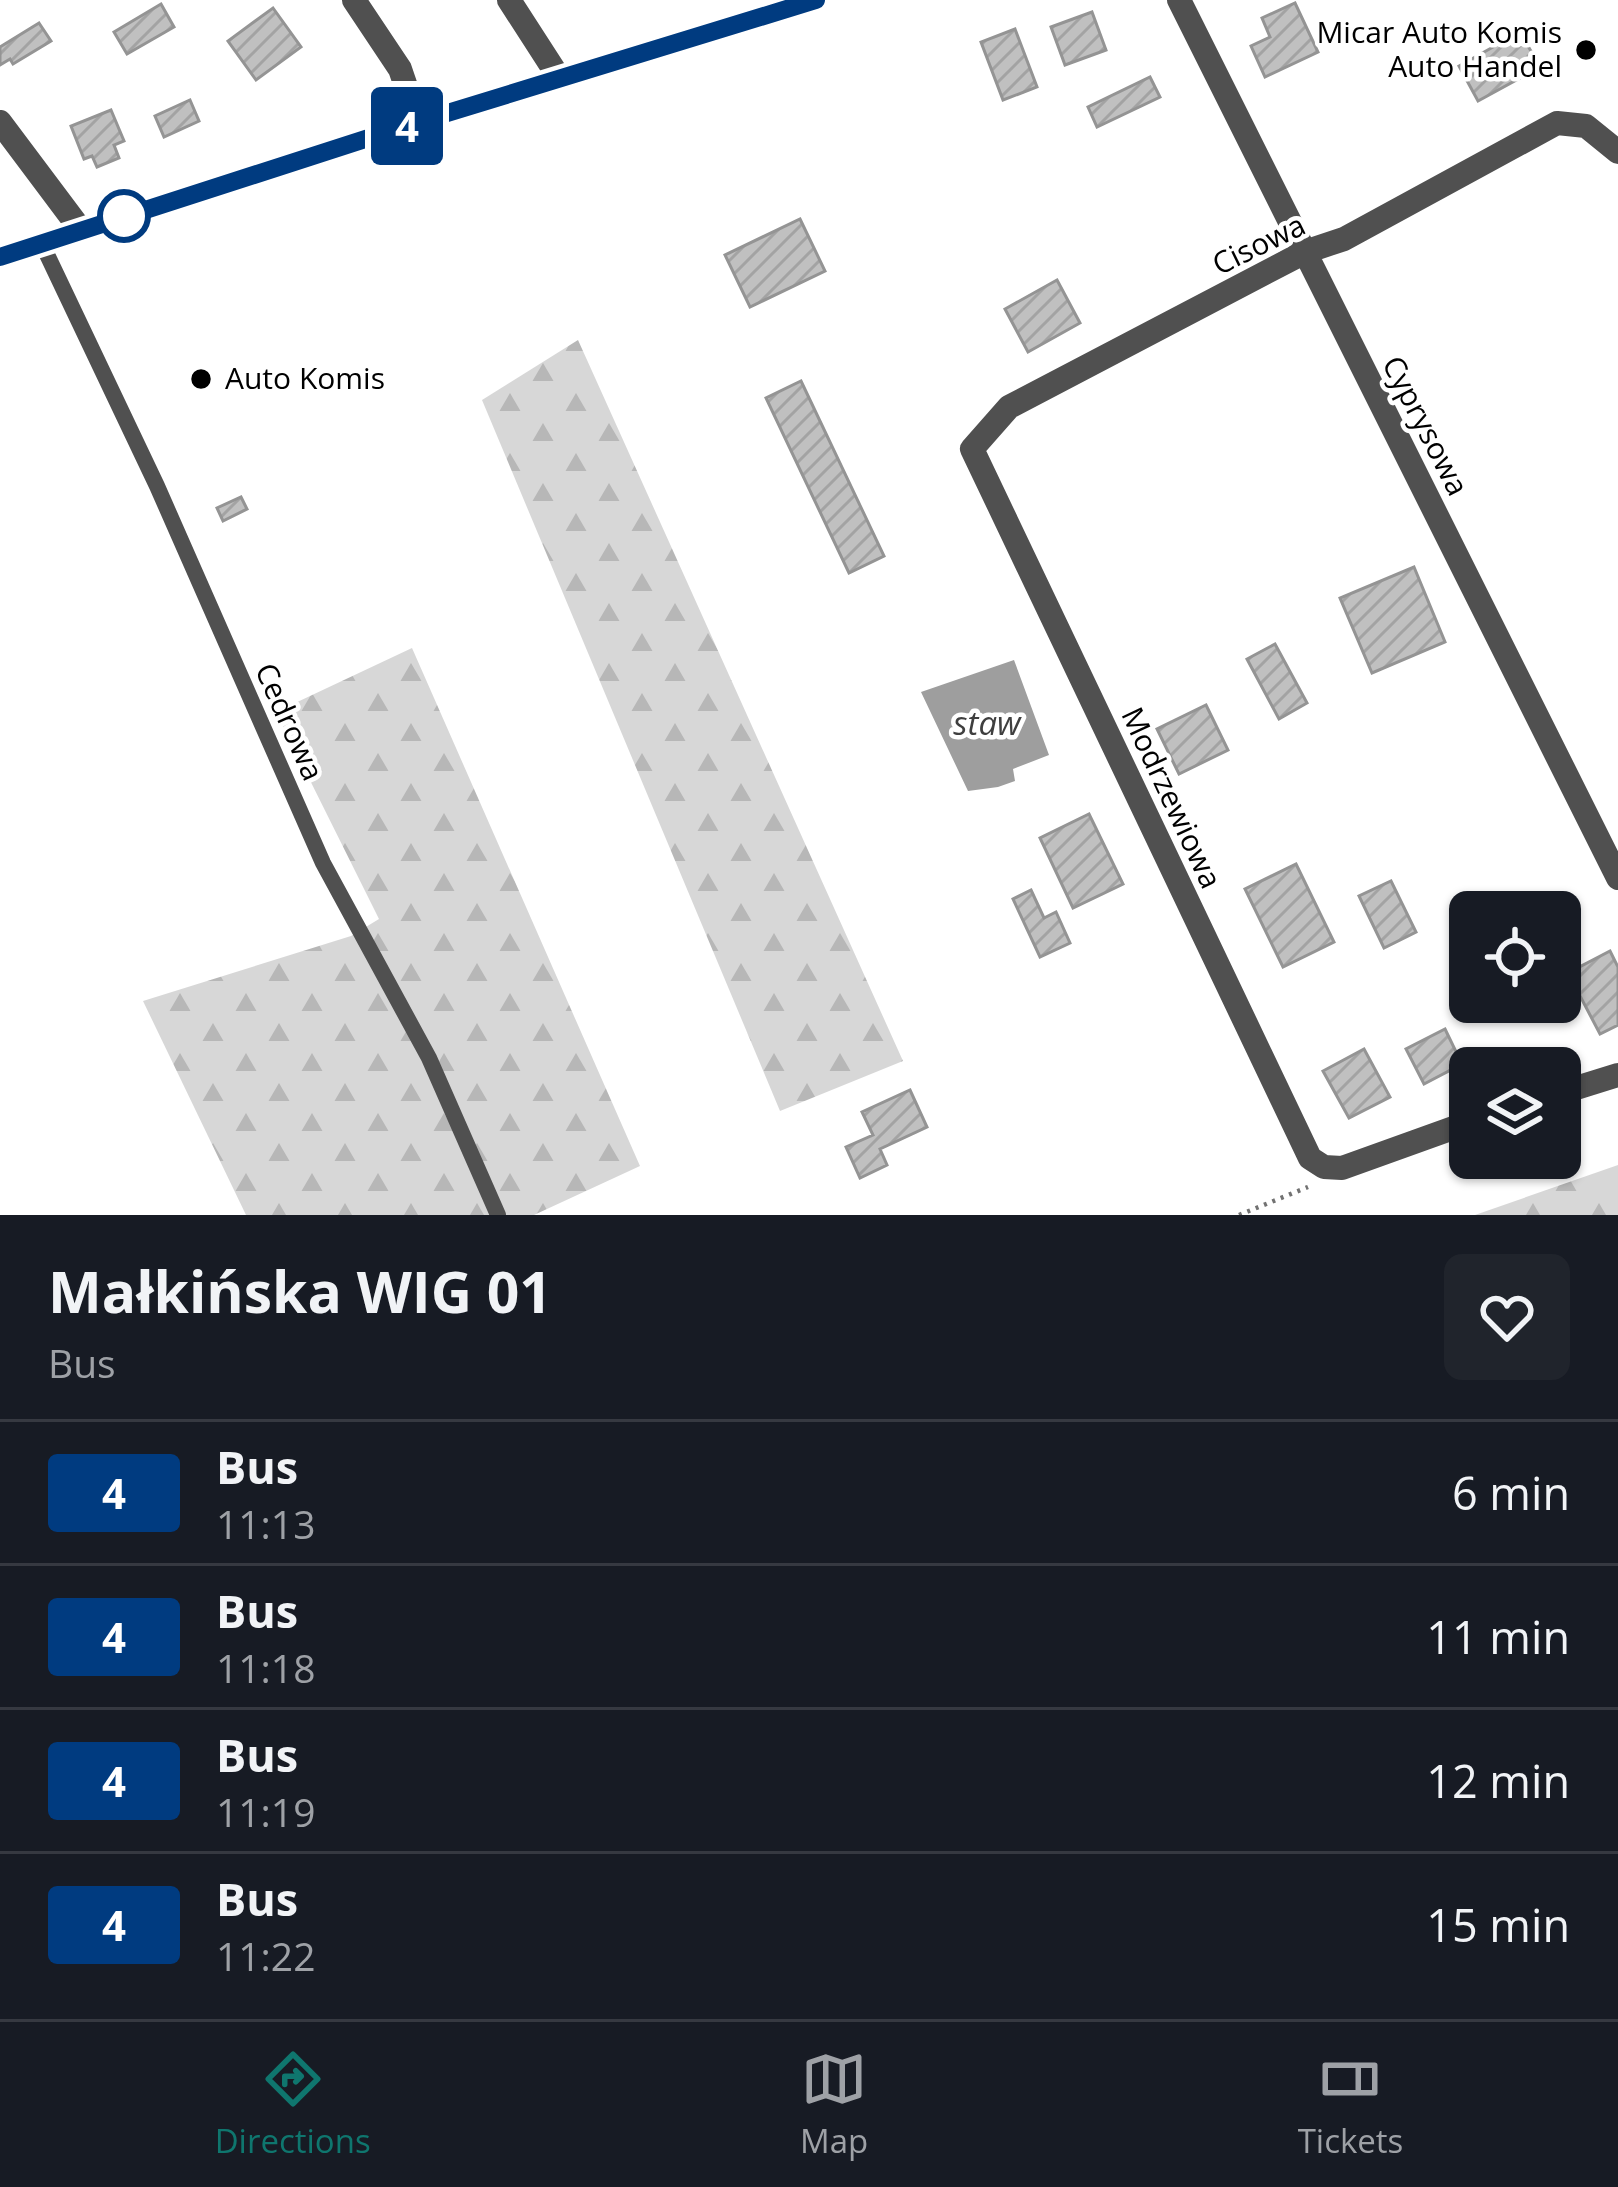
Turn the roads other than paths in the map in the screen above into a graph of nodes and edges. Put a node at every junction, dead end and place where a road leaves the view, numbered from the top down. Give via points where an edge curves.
1 (354, 0) edge
2 (509, 0) edge
3 (816, 0) edge
4 (1179, 0) edge
5 (560, 79) junction
6 (0, 122) edge
7 (418, 122) junction
8 (1618, 152) edge
9 (81, 230) junction
10 (42, 244) junction
11 (1305, 252) junction
12 (0, 257) edge
13 (972, 449) joint
14 (1618, 878) edge
15 (1618, 1075) edge
16 (1581, 1086) edge
17 (1449, 1130) edge
18 (498, 1215) edge

1 - 7 street via 400,69
2 - 5 street
3 - 5 main road
4 - 11 street, Cyprysowa
5 - 7 main road
6 - 9 street
7 - 9 main road
8 - 11 street, Cisowa via 1586,126 1557,123 1344,239
9 - 10 main road
10 - 12 main road
10 - 18 lane, Cedrowa via 323,863 429,1058
11 - 13 street, Cisowa via 1009,407
11 - 14 street, Cyprysowa
13 - 17 street, Modrzewiowa via 1317,1176
15 - 16 street

